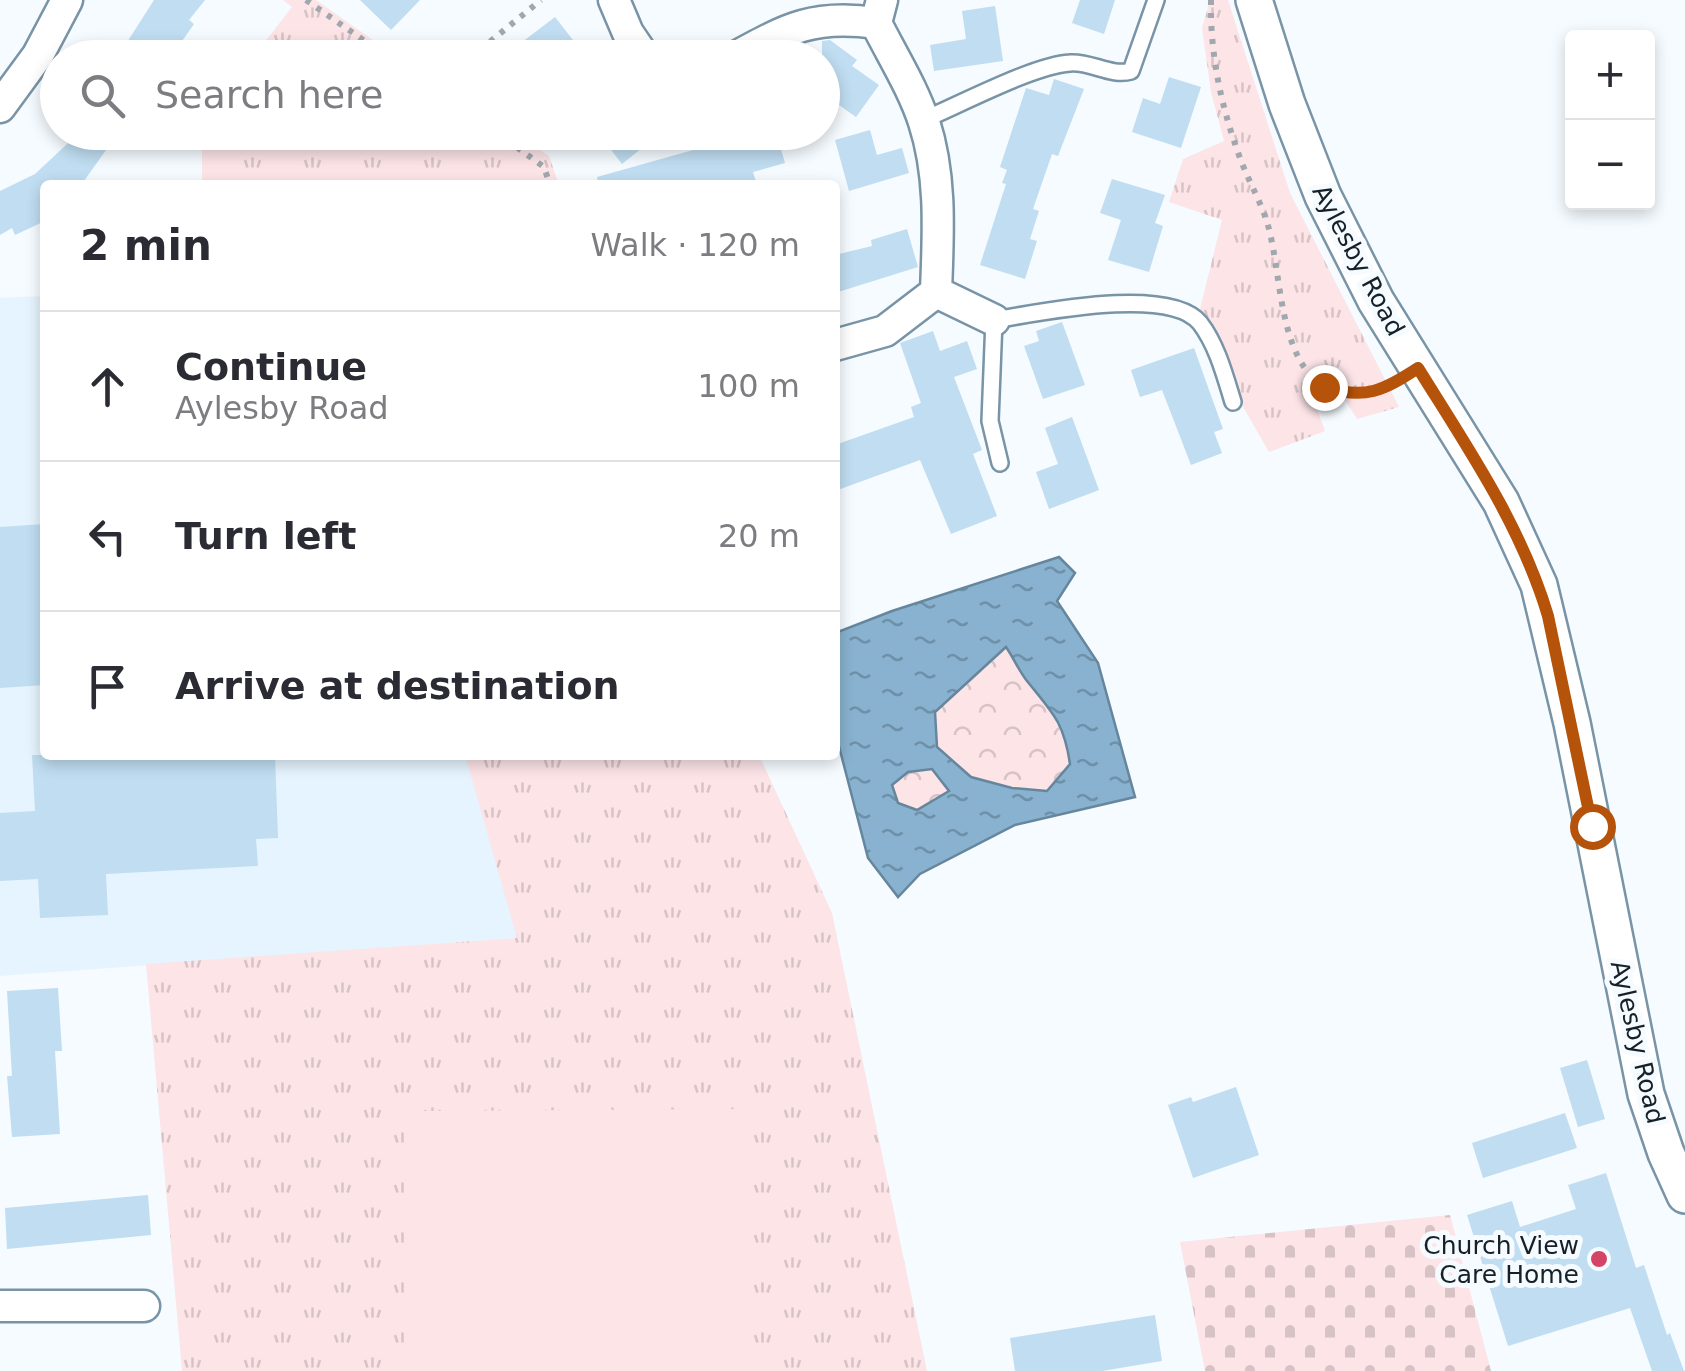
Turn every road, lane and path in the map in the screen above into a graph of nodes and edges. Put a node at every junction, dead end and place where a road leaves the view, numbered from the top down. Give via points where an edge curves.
1 (67, 0) edge
2 (306, 0) edge
3 (541, 0) edge
4 (614, 0) edge
5 (1156, 0) edge
6 (1211, 0) edge
7 (1254, 0) edge
8 (879, 12) edge
9 (46, 40) edge
10 (363, 40) edge
11 (492, 40) edge
12 (633, 40) edge
13 (767, 40) edge
14 (40, 51) edge
15 (0, 107) edge
16 (924, 120) junction
17 (521, 150) edge
18 (548, 180) edge
19 (936, 292) junction
20 (994, 320) junction
21 (840, 344) edge
22 (1418, 368) junction
23 (1233, 402) dead end
24 (1000, 463) dead end
25 (1685, 1195) edge
26 (0, 1306) edge
27 (144, 1306) dead end

1 - 9 street
2 - 10 path
3 - 11 path
4 - 12 street
5 - 16 lane via 1131,71 1058,64
6 - 22 path via 1217,81 1268,224 1294,350 1324,387 1350,395 1390,386
7 - 22 street, Aylesby Road via 1323,196
8 - 13 street via 816,20
8 - 16 street
14 - 15 street
16 - 19 street via 939,208
17 - 18 path via 544,167
19 - 20 street
19 - 21 street via 885,331
20 - 23 lane via 1076,306 1185,312 1212,342
20 - 24 lane via 990,421
22 - 25 street, Aylesby Road via 1501,502 1539,585 1646,1094
26 - 27 street

